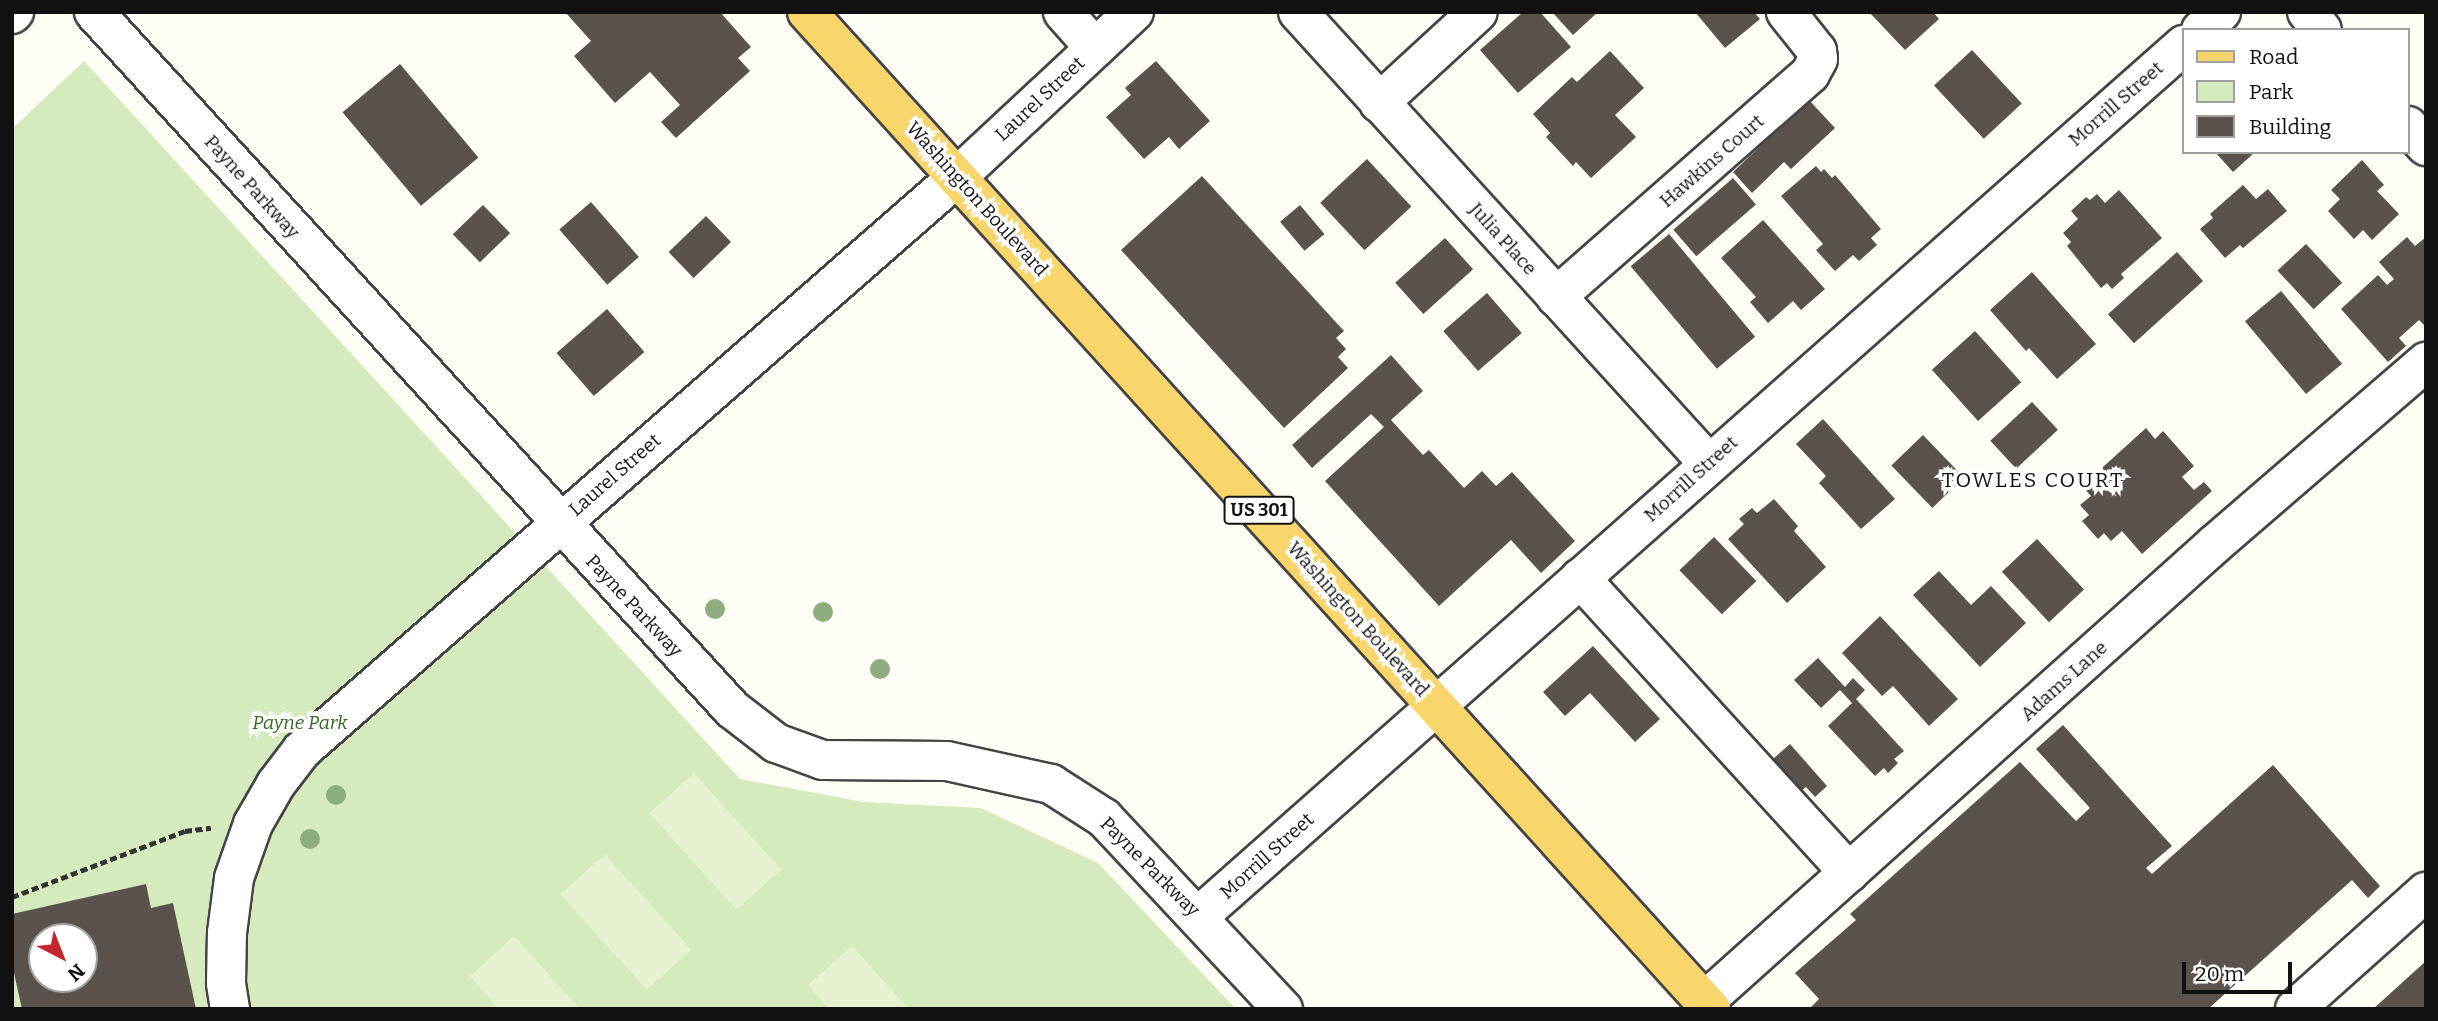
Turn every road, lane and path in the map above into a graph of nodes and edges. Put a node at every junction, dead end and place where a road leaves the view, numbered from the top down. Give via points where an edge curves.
1 (94, 12) edge
2 (807, 12) edge
3 (1063, 12) edge
4 (1134, 12) edge
5 (1298, 12) edge
6 (1478, 12) edge
7 (1786, 12) edge
8 (2221, 12) edge
9 (2307, 12) edge
10 (2203, 28) edge
11 (2320, 28) edge
12 (2182, 46) edge
13 (1095, 48) junction
14 (1379, 103) junction
15 (2410, 128) edge
16 (2426, 146) edge
17 (957, 177) junction
18 (1556, 297) junction
19 (2426, 362) edge
20 (1709, 464) junction
21 (559, 524) junction
22 (1580, 578) junction
23 (1436, 706) junction
24 (253, 824) junction
25 (1849, 873) junction
26 (2426, 892) edge
27 (12, 897) edge
28 (1199, 916) junction
29 (1708, 1005) edge
30 (230, 1009) edge
31 (1283, 1009) edge
32 (2295, 1009) edge

1 - 21 street, Payne Parkway
2 - 17 main road, Washington Boulevard / US 301
3 - 13 street
4 - 13 street, Laurel Street
5 - 14 street, Julia Place
6 - 14 street
7 - 18 street, Hawkins Court via 1817,51 1810,74
8 - 10 street
9 - 11 street
12 - 20 street, Morrill Street
13 - 17 street, Laurel Street
14 - 18 street, Julia Place
15 - 16 street
17 - 21 street, Laurel Street
17 - 23 main road, Washington Boulevard / US 301
18 - 20 street, Julia Place
19 - 25 street, Adams Lane
20 - 22 street, Morrill Street
21 - 24 street, Laurel Street via 302,750
21 - 28 street, Payne Parkway via 704,682 776,743 823,760 947,761 1051,784 1104,818
22 - 23 street, Morrill Street
22 - 25 street
23 - 28 street, Morrill Street
23 - 29 main road, Washington Boulevard / US 301
24 - 27 path via 185,831
24 - 30 street, Laurel Street via 234,878 227,933
25 - 29 street, Adams Lane
26 - 32 street
28 - 31 street, Payne Parkway

